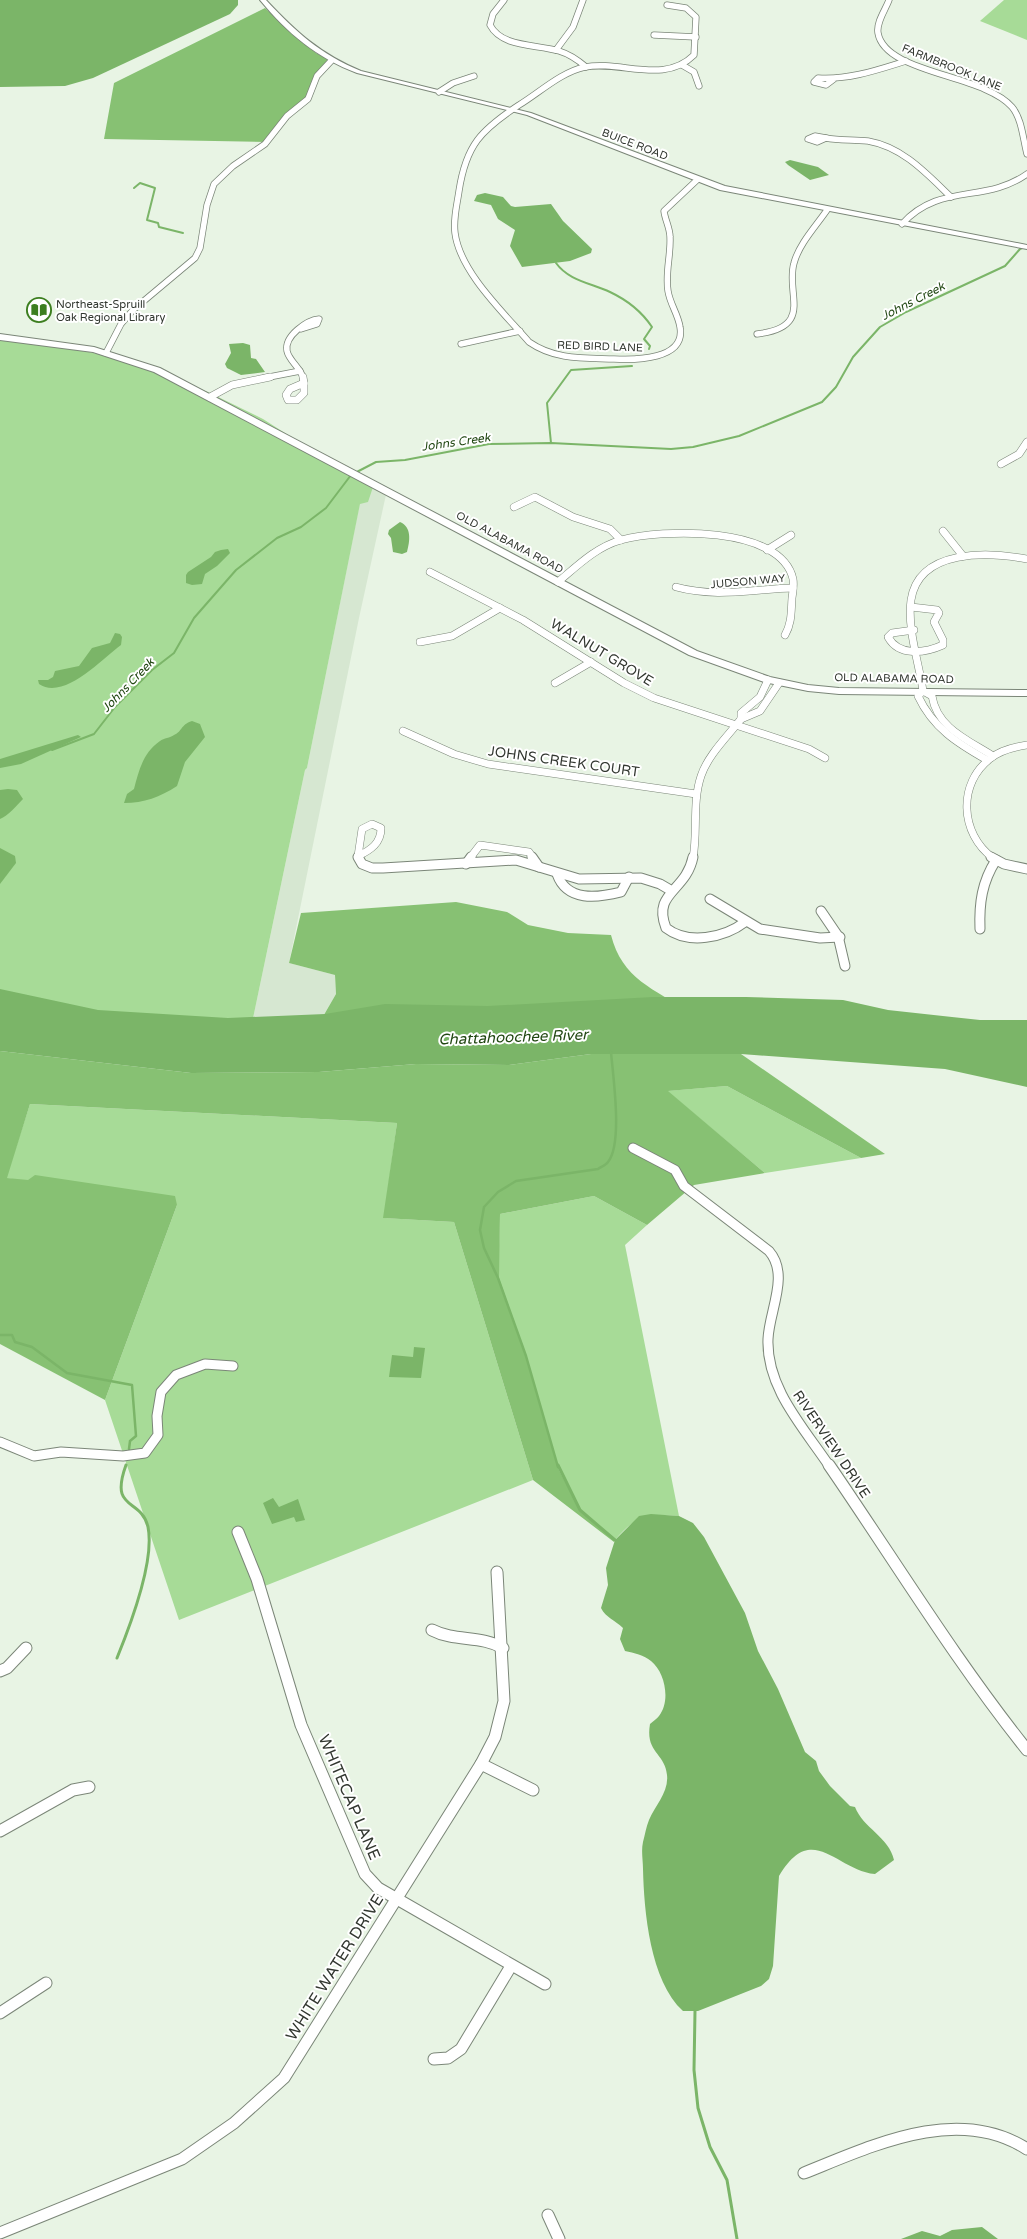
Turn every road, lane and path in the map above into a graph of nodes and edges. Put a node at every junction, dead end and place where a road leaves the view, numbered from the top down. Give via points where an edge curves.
1 (263, 0) edge
2 (504, 0) edge
3 (583, 0) edge
4 (889, 0) edge
5 (667, 5) dead end
6 (654, 35) dead end
7 (696, 37) junction
8 (556, 50) junction
9 (331, 61) junction
10 (906, 61) junction
11 (682, 65) junction
12 (586, 67) junction
13 (474, 76) dead end
14 (834, 79) dead end
15 (699, 86) dead end
16 (439, 92) junction
17 (514, 109) junction
18 (826, 138) dead end
19 (1027, 154) edge
20 (1027, 174) edge
21 (697, 180) junction
22 (951, 197) junction
23 (827, 210) junction
24 (902, 224) junction
25 (1027, 247) edge
26 (302, 329) dead end
27 (520, 331) junction
28 (757, 331) dead end
29 (0, 337) edge
30 (461, 344) dead end
31 (106, 353) junction
32 (300, 371) junction
33 (304, 383) dead end
34 (210, 397) junction
35 (1027, 442) edge
36 (1001, 464) dead end
37 (514, 507) dead end
38 (943, 531) dead end
39 (791, 535) dead end
40 (621, 540) junction
41 (767, 550) junction
42 (962, 556) junction
43 (1027, 558) edge
44 (430, 572) dead end
45 (558, 582) junction
46 (676, 588) dead end
47 (793, 588) junction
48 (911, 607) junction
49 (500, 608) junction
50 (914, 630) junction
51 (785, 634) dead end
52 (420, 642) dead end
53 (917, 652) junction
54 (591, 662) junction
55 (768, 680) junction
56 (555, 683) dead end
57 (779, 683) junction
58 (923, 691) junction
59 (1027, 694) edge
60 (934, 709) junction
61 (924, 710) junction
62 (739, 723) junction
63 (403, 731) dead end
64 (1027, 745) edge
65 (825, 758) dead end
66 (990, 758) junction
67 (696, 794) junction
68 (358, 856) dead end
69 (996, 860) junction
70 (466, 864) junction
71 (539, 868) junction
72 (1027, 869) edge
73 (557, 874) junction
74 (629, 878) junction
75 (672, 891) junction
76 (710, 899) dead end
77 (821, 910) dead end
78 (745, 922) junction
79 (980, 929) dead end
80 (840, 937) junction
81 (845, 966) dead end
82 (633, 1148) dead end
83 (233, 1366) dead end
84 (0, 1442) edge
85 (238, 1532) dead end
86 (497, 1572) dead end
87 (432, 1630) dead end
88 (26, 1648) dead end
89 (503, 1648) junction
90 (0, 1671) edge
91 (1027, 1750) edge
92 (481, 1764) junction
93 (90, 1786) dead end
94 (533, 1790) dead end
95 (0, 1831) edge
96 (396, 1898) junction
97 (511, 1966) junction
98 (46, 1983) dead end
99 (545, 1984) dead end
100 (0, 2013) edge
101 (434, 2059) dead end
102 (1027, 2149) edge
103 (804, 2173) dead end
104 (548, 2215) dead end
105 (7, 2234) edge
106 (559, 2239) edge

1 - 9 street, BUICE ROAD via 299,39
2 - 8 street via 490,22 489,28 494,35
3 - 8 street via 578,18
4 - 10 street, FARMBROOK LANE via 878,35 887,48
5 - 7 street via 683,7 694,14
6 - 7 street
7 - 11 street via 694,55
8 - 12 street via 575,57
9 - 16 street, BUICE ROAD via 376,78
9 - 31 street via 317,76 308,99 287,116 265,144 232,166 214,184 195,258 133,310 121,324
10 - 14 street via 873,72
10 - 19 street, FARMBROOK LANE via 978,86 1006,101 1015,112
11 - 12 street via 658,70
11 - 15 street via 694,72
12 - 17 street, RED BIRD LANE via 570,73
13 - 16 street
16 - 17 street, BUICE ROAD
17 - 21 street, BUICE ROAD
17 - 27 street, RED BIRD LANE via 488,129 469,151 454,223 457,243 465,262
18 - 22 street via 870,141 893,148
20 - 22 street via 1009,185
21 - 23 street, BUICE ROAD
21 - 27 street, RED BIRD LANE via 664,212 670,235 668,291 681,332 673,347 664,354 645,359 562,357 537,348
22 - 24 street via 917,206
23 - 24 street, BUICE ROAD
23 - 28 street via 794,264 795,313 781,327 764,333
24 - 25 street, BUICE ROAD
26 - 32 street via 292,335 286,347
27 - 30 street
29 - 31 main road, OLD ALABAMA ROAD
31 - 34 main road, OLD ALABAMA ROAD via 157,370
32 - 33 street
32 - 34 street via 232,386
34 - 45 main road, OLD ALABAMA ROAD
35 - 36 street via 1019,454
37 - 40 street via 534,497 573,517 610,529
38 - 42 street
39 - 41 street
40 - 41 street via 652,535 712,535 747,541
40 - 45 street
41 - 47 street via 788,568
42 - 43 street via 996,554
42 - 48 street via 923,574 912,592
44 - 49 street, WALNUT GROVE
45 - 55 main road, OLD ALABAMA ROAD via 693,654
46 - 47 street, JUDSON WAY via 707,595
47 - 51 street via 790,627
48 - 50 street
48 - 53 street via 940,613 934,622 943,640 942,646
49 - 52 street via 466,631 437,641
49 - 54 street, WALNUT GROVE
50 - 53 street
50 - 53 street via 892,633 888,637 894,648
53 - 58 street
54 - 56 street
54 - 62 street, WALNUT GROVE via 654,698
55 - 57 main road, OLD ALABAMA ROAD
55 - 62 street via 760,698 741,713
57 - 58 main road, OLD ALABAMA ROAD via 839,691
57 - 62 street via 764,709
58 - 59 main road, OLD ALABAMA ROAD
58 - 60 street via 932,696
58 - 61 street via 918,696
60 - 61 street
60 - 66 street via 948,728
61 - 66 street via 937,728
62 - 65 street, WALNUT GROVE
62 - 67 street via 706,767
63 - 67 street, JOHNS CREEK COURT via 454,754 488,764
64 - 66 street
66 - 69 street via 969,785 965,800 972,836
67 - 75 street via 694,859 688,876
68 - 70 street via 362,864 372,868
69 - 72 street
69 - 79 street via 981,889
70 - 71 street via 519,860
70 - 71 street via 480,845 529,852
71 - 73 street
73 - 74 street via 587,880
73 - 74 street via 564,890 603,897 621,892
74 - 75 street via 654,879
75 - 78 street via 664,901 661,914 666,928 674,935 690,938 723,935
76 - 78 street
77 - 80 street via 834,924
78 - 80 street via 760,929 786,934
80 - 81 street
82 - 91 street, RIVERVIEW DRIVE via 675,1170 684,1186 775,1258 778,1274 768,1338 769,1366 784,1400 937,1628
83 - 84 street via 205,1364 176,1376 161,1392 156,1416 158,1436 145,1453 122,1456 61,1452 34,1456
85 - 96 street, WHITECAP LANE via 257,1579 301,1725 365,1874 378,1888
86 - 89 street, WHITE WATER DRIVE
87 - 89 street via 442,1638 488,1640
88 - 90 street
89 - 92 street, WHITE WATER DRIVE via 501,1720
92 - 94 street
92 - 96 street, WHITE WATER DRIVE
93 - 95 street via 73,1790
96 - 97 street, WHITECAP LANE
96 - 105 street, WHITE WATER DRIVE via 284,2078 234,2123 182,2159 66,2204
97 - 99 street, WHITECAP LANE
97 - 101 street via 461,2049 448,2058
98 - 100 street
102 - 103 street via 991,2131 942,2130 880,2142
104 - 106 street

